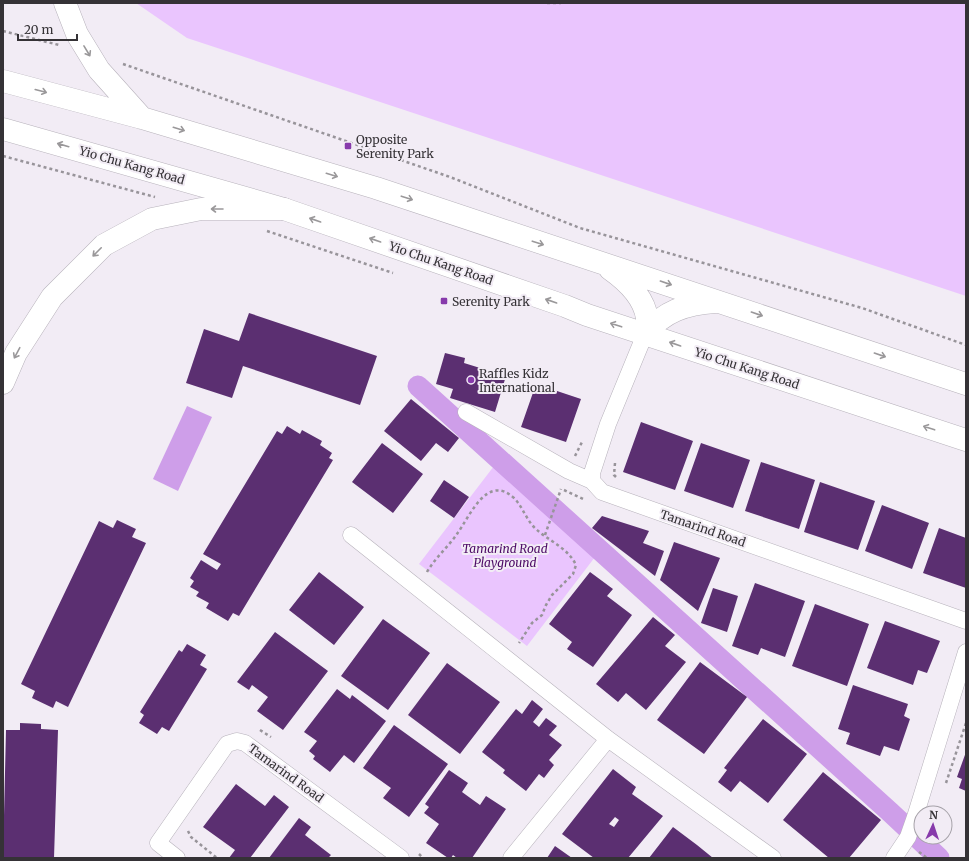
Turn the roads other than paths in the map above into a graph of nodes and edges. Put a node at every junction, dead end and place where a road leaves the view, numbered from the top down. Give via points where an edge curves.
1 (65, 3) edge
2 (3, 81) edge
3 (142, 118) junction
4 (3, 129) edge
5 (284, 209) junction
6 (597, 261) junction
7 (720, 302) junction
8 (645, 334) junction
9 (3, 383) edge
10 (966, 384) edge
11 (466, 412) dead end
12 (966, 440) edge
13 (592, 482) junction
14 (351, 535) dead end
15 (966, 621) edge
16 (966, 652) edge
17 (608, 738) junction
18 (177, 858) edge
19 (401, 858) edge
20 (511, 858) edge
21 (773, 858) edge
22 (894, 858) edge

1 -> 3 main road via 77,34 99,70
2 -> 3 main road
3 -> 6 main road via 376,188
5 -> 4 main road, Yio Chu Kang Road
8 -> 5 main road, Yio Chu Kang Road
5 -> 9 main road via 201,209 152,220 104,245 52,297 16,353
6 -> 7 main road
6 - 8 main road via 629,283 638,296 648,319
7 - 8 main road via 695,303 664,315 656,320
7 -> 10 main road
12 -> 8 main road, Yio Chu Kang Road
8 - 13 street via 608,424 592,473
11 - 13 street, Tamarind Road
13 - 15 street, Tamarind Road via 602,492
14 - 17 street
16 - 22 street via 915,817 908,837
17 - 20 street
17 - 21 street
18 - 19 street, Tamarind Road via 158,843 227,744 237,741 245,743

